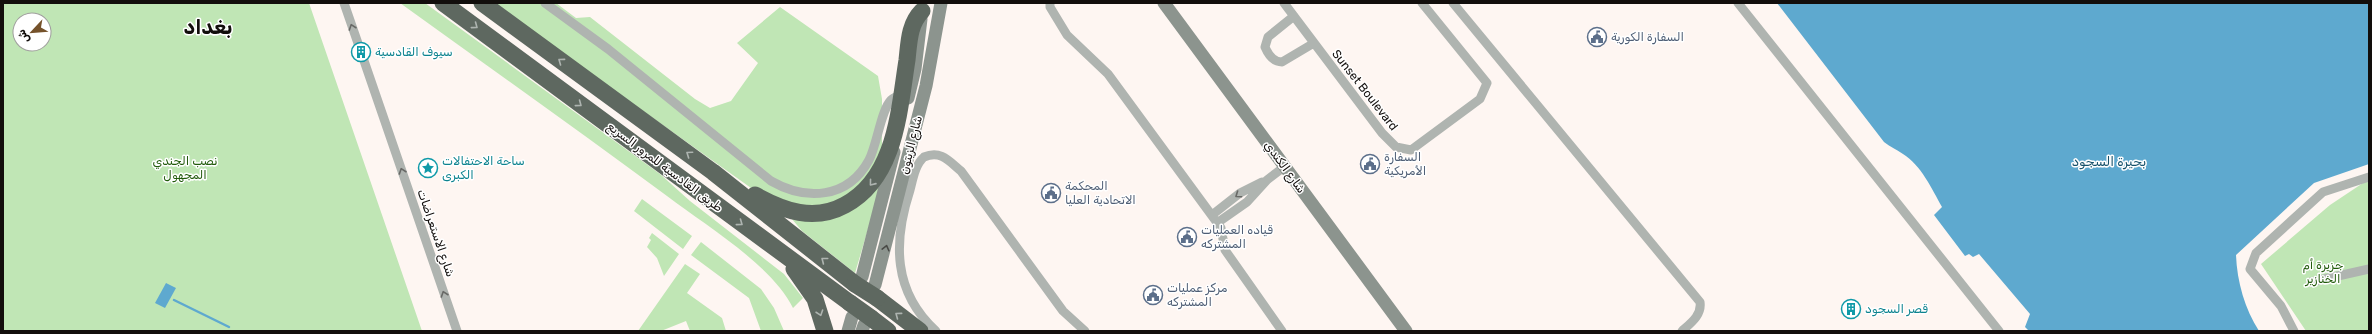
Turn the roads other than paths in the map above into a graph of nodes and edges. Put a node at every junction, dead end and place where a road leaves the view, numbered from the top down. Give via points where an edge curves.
1 (344, 3) edge
2 (443, 3) edge
3 (482, 3) edge
4 (545, 3) edge
5 (941, 3) edge
6 (1050, 3) edge
7 (1164, 3) edge
8 (1284, 3) edge
9 (1422, 3) edge
10 (1453, 3) edge
11 (1738, 3) edge
12 (922, 7) edge
13 (1294, 16) junction
14 (1314, 43) junction
15 (906, 85) junction
16 (926, 86) junction
17 (1284, 167) junction
18 (713, 172) junction
19 (2369, 177) edge
20 (1267, 180) junction
21 (1212, 216) junction
22 (1218, 223) junction
23 (773, 248) junction
24 (2369, 269) edge
25 (859, 281) junction
26 (2311, 282) dead end
27 (876, 292) junction
28 (851, 310) junction
29 (866, 325) edge
30 (457, 331) edge
31 (824, 331) edge
32 (848, 331) edge
33 (888, 331) edge
34 (920, 331) edge
35 (936, 331) edge
36 (1085, 331) edge
37 (1282, 331) edge
38 (1406, 331) edge
39 (1682, 331) edge
40 (1999, 331) edge
41 (2294, 331) edge

30 -> 1 street, شارع الاستعراضات
2 -> 23 highway, طريق القادسية للمرور السريع
18 -> 3 highway, طريق القادسية للمرور السريع
4 - 15 street via 608,49 771,181 801,194 833,191 860,173 869,159 889,103
5 - 16 main road, شارع الزيتون
6 - 21 street via 1067,35 1108,74
7 - 17 main road, شارع الكندي
8 - 13 street, Sunset Boulevard
9 - 14 street, Sunset Boulevard via 1487,82 1480,99 1411,150 1396,147 1382,133
10 - 39 street via 1700,302 1701,308 1696,318
11 - 40 street
12 - 15 highway via 912,27
13 - 14 street, Sunset Boulevard
13 - 14 street via 1268,37 1265,47 1269,54 1276,61 1282,62
15 - 16 main road
15 -> 18 highway via 880,172 863,192 838,209 823,213 794,212 780,208
15 - 25 main road, شارع الزيتون
27 -> 16 main road, شارع الزيتون
17 - 20 street
17 - 38 main road, شارع الكندي
25 -> 18 highway, طريق القادسية للمرور السريع
19 - 41 street via 2323,192 2256,253 2250,269 2281,306
20 -> 21 street via 1240,193
20 - 22 street via 1247,202
21 - 22 street
22 - 37 street via 1225,250
23 - 28 highway, طريق القادسية للمرور السريع
23 -> 31 highway via 806,283 815,299
24 - 26 street
25 - 27 highway, طريق القادسية للمرور السريع, bridge
34 -> 27 highway, طريق القادسية للمرور السريع
28 - 29 highway, طريق القادسية للمرور السريع, bridge
28 - 32 main road
29 - 33 highway, طريق القادسية للمرور السريع
35 - 36 street via 916,310 908,294 900,268 899,250 904,207 916,172 924,157 935,154 941,155 961,171 1062,311

